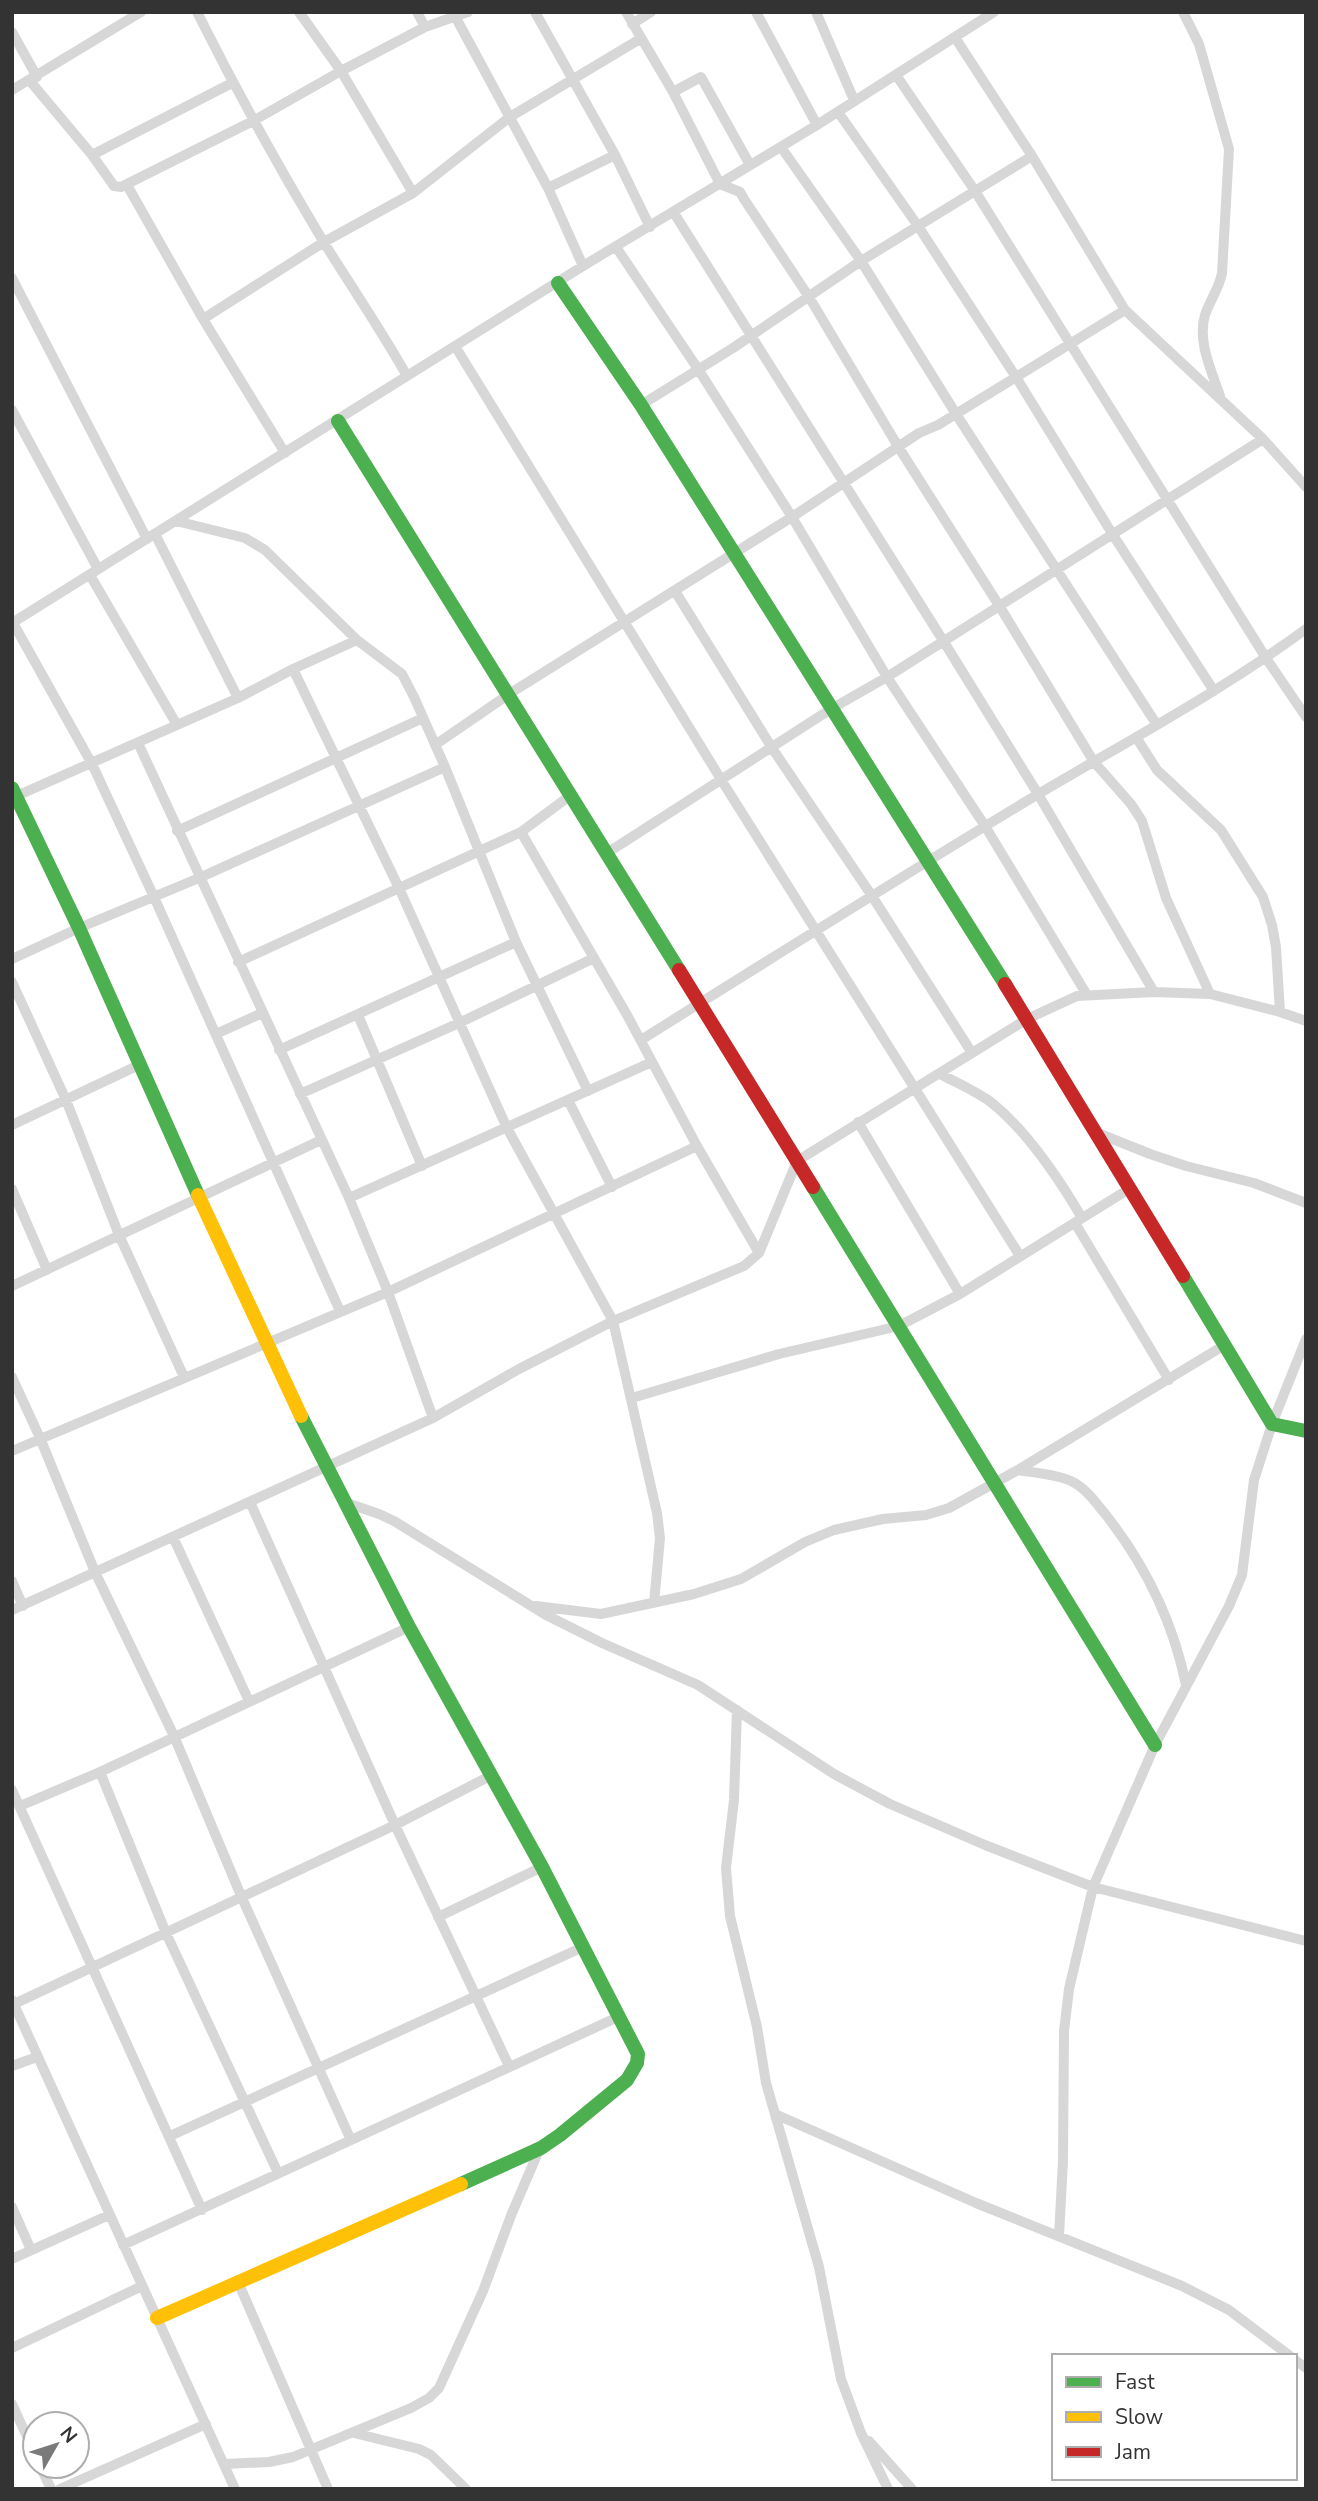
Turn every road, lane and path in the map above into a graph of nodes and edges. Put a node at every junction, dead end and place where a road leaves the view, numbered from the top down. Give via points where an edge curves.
1 (141, 12) edge
2 (197, 12) edge
3 (299, 12) edge
4 (417, 12) edge
5 (468, 12) edge
6 (535, 12) edge
7 (626, 12) edge
8 (651, 12) edge
9 (816, 12) edge
10 (994, 12) edge
11 (1183, 12) edge
12 (757, 13) edge
13 (456, 18) junction
14 (632, 24) junction
15 (425, 27) junction
16 (12, 32) edge
17 (640, 39) junction
18 (956, 39) junction
19 (341, 71) junction
20 (896, 75) junction
21 (572, 78) junction
22 (34, 79) junction
23 (232, 83) junction
24 (12, 90) edge
25 (673, 92) junction
26 (854, 100) junction
27 (838, 112) junction
28 (510, 117) junction
29 (253, 121) junction
30 (817, 125) junction
31 (782, 146) junction
32 (92, 155) junction
33 (615, 155) junction
34 (1032, 156) junction
35 (750, 166) junction
36 (720, 184) junction
37 (127, 185) junction
38 (548, 188) junction
39 (975, 191) junction
40 (413, 193) junction
41 (674, 213) junction
42 (918, 226) junction
43 (650, 227) junction
44 (324, 242) junction
45 (616, 247) junction
46 (861, 261) junction
47 (583, 266) junction
48 (12, 278) edge
49 (558, 283) junction
50 (808, 297) junction
51 (1125, 310) junction
52 (203, 319) junction
53 (751, 334) junction
54 (1071, 343) junction
55 (455, 346) junction
56 (698, 369) junction
57 (407, 376) junction
58 (1016, 377) junction
59 (1222, 401) junction
60 (641, 405) junction
61 (12, 410) edge
62 (956, 414) junction
63 (338, 421) junction
64 (1263, 439) junction
65 (899, 448) junction
66 (285, 453) junction
67 (843, 485) junction
68 (1306, 487) edge
69 (1168, 499) junction
70 (792, 517) junction
71 (176, 520) junction
72 (1113, 535) junction
73 (151, 537) junction
74 (735, 553) junction
75 (1058, 570) junction
76 (94, 572) junction
77 (675, 590) junction
78 (1000, 607) junction
79 (12, 622) edge
80 (626, 622) junction
81 (1306, 629) edge
82 (357, 640) junction
83 (944, 642) junction
84 (1266, 658) junction
85 (293, 669) junction
86 (887, 677) junction
87 (1214, 691) junction
88 (509, 694) junction
89 (238, 698) junction
90 (831, 709) junction
91 (423, 718) junction
92 (1306, 718) edge
93 (177, 725) junction
94 (1157, 725) junction
95 (1136, 737) junction
96 (138, 743) junction
97 (435, 745) junction
98 (772, 748) junction
99 (336, 757) junction
100 (1094, 762) junction
101 (92, 764) junction
102 (445, 767) junction
103 (722, 781) junction
104 (14, 794) edge
105 (1038, 794) junction
106 (571, 795) junction
107 (359, 805) junction
108 (985, 826) junction
109 (177, 831) junction
110 (521, 832) junction
111 (478, 851) junction
112 (607, 853) junction
113 (927, 861) junction
114 (199, 878) junction
115 (399, 888) junction
116 (873, 896) junction
117 (154, 897) junction
118 (79, 928) junction
119 (818, 930) junction
120 (516, 942) junction
121 (594, 958) junction
122 (12, 959) edge
123 (238, 962) junction
124 (438, 978) junction
125 (12, 982) edge
126 (536, 986) junction
127 (1154, 992) junction
128 (1210, 994) junction
129 (1087, 995) junction
130 (699, 1004) junction
131 (1280, 1012) junction
132 (262, 1013) junction
133 (358, 1016) junction
134 (1027, 1019) junction
135 (1306, 1021) edge
136 (459, 1023) junction
137 (216, 1034) junction
138 (641, 1040) junction
139 (279, 1050) junction
140 (972, 1053) junction
141 (377, 1060) junction
142 (652, 1062) junction
143 (139, 1065) junction
144 (940, 1073) junction
145 (916, 1088) junction
146 (588, 1091) junction
147 (300, 1094) junction
148 (65, 1100) junction
149 (568, 1100) junction
150 (858, 1122) junction
151 (12, 1125) edge
152 (507, 1128) junction
153 (1094, 1132) junction
154 (321, 1140) junction
155 (697, 1146) junction
156 (797, 1161) junction
157 (274, 1162) junction
158 (422, 1166) junction
159 (612, 1187) junction
160 (12, 1189) edge
161 (1129, 1189) junction
162 (200, 1198) junction
163 (349, 1198) junction
164 (1306, 1203) edge
165 (555, 1214) junction
166 (1079, 1220) junction
167 (119, 1235) junction
168 (759, 1253) junction
169 (1020, 1256) junction
170 (47, 1270) junction
171 (12, 1286) edge
172 (388, 1292) junction
173 (960, 1293) junction
174 (340, 1311) junction
175 (612, 1321) junction
176 (899, 1326) junction
177 (1306, 1339) edge
178 (266, 1342) junction
179 (1223, 1346) junction
180 (12, 1377) edge
181 (184, 1377) junction
182 (1169, 1380) junction
183 (632, 1398) junction
184 (433, 1418) junction
185 (1272, 1424) junction
186 (1306, 1431) edge
187 (40, 1438) junction
188 (12, 1451) edge
189 (326, 1467) junction
190 (1018, 1470) junction
191 (996, 1483) junction
192 (250, 1502) junction
193 (344, 1502) junction
194 (173, 1537) junction
195 (95, 1572) junction
196 (12, 1581) edge
197 (654, 1603) junction
198 (23, 1605) junction
199 (530, 1605) junction
200 (12, 1610) edge
201 (409, 1627) junction
202 (324, 1666) junction
203 (1186, 1685) junction
204 (249, 1701) junction
205 (737, 1710) junction
206 (174, 1736) junction
207 (1155, 1745) junction
208 (100, 1772) junction
209 (492, 1775) junction
210 (12, 1790) edge
211 (20, 1806) junction
212 (395, 1825) junction
213 (542, 1867) junction
214 (1093, 1887) junction
215 (242, 1898) junction
216 (438, 1917) junction
217 (166, 1933) junction
218 (1306, 1941) edge
219 (583, 1947) junction
220 (93, 1966) junction
221 (475, 1997) junction
222 (13, 2002) edge
223 (618, 2017) junction
224 (37, 2057) junction
225 (12, 2066) edge
226 (509, 2066) junction
227 (317, 2067) junction
228 (245, 2101) junction
229 (775, 2114) junction
230 (170, 2136) junction
231 (351, 2138) junction
232 (541, 2148) junction
233 (278, 2173) junction
234 (12, 2207) edge
235 (202, 2210) junction
236 (109, 2215) junction
237 (1059, 2236) junction
238 (123, 2245) junction
239 (31, 2250) junction
240 (12, 2259) edge
241 (237, 2282) junction
242 (142, 2287) junction
243 (157, 2318) junction
244 (12, 2348) edge
245 (1287, 2354) edge
246 (12, 2404) edge
247 (21, 2424) edge
248 (206, 2424) junction
249 (354, 2433) junction
250 (861, 2433) junction
251 (310, 2451) junction
252 (225, 2464) junction
253 (60, 2489) edge
254 (235, 2489) edge
255 (328, 2489) edge
256 (466, 2489) edge
257 (888, 2489) edge
258 (912, 2489) edge

1 - 22 street
2 - 23 street
3 - 19 street
4 - 15 street
5 - 13 street
6 - 21 street
7 - 14 street
8 - 14 street
9 - 26 street
10 - 18 street
11 - 59 street via 1199,44 1228,149 1222,274 1202,327
12 - 30 street
13 - 15 street
13 - 28 street
14 - 17 street
15 - 19 street
16 - 22 street
17 - 21 street
17 - 25 street
18 - 20 street
18 - 34 street
19 - 29 street
19 - 40 street
20 - 26 street
20 - 39 street
21 - 28 street
21 - 33 street
22 - 24 street
22 - 32 street
23 - 29 street
23 - 32 street
25 - 35 street via 701,77
25 - 36 street
26 - 27 street
27 - 30 street
27 - 42 street
28 - 38 street
28 - 40 street
29 - 37 street
29 - 44 street
30 - 31 street
31 - 35 street
31 - 46 street
32 - 37 street via 116,188
33 - 38 street
33 - 43 street
34 - 39 street
34 - 51 street
35 - 36 street
36 - 41 street
36 - 50 street via 740,192
37 - 52 street
38 - 47 street
39 - 42 street
39 - 54 street
40 - 44 street
41 - 43 street
41 - 53 street
42 - 46 street
42 - 58 street
43 - 45 street
44 - 52 street
44 - 57 street
45 - 47 street
45 - 56 street
46 - 50 street
46 - 62 street
47 - 49 street
48 - 73 street
49 - 55 street
49 - 60 street
50 - 53 street
50 - 65 street
51 - 54 street
51 - 59 street
52 - 66 street
53 - 56 street
53 - 67 street
54 - 58 street
54 - 69 street
55 - 57 street
55 - 80 street
56 - 60 street
56 - 70 street
57 - 63 street
58 - 62 street
58 - 72 street
59 - 64 street
60 - 74 street
61 - 76 street
62 - 65 street
62 - 75 street
63 - 66 street
63 - 88 street
64 - 68 street
64 - 69 street
65 - 67 street
65 - 78 street
66 - 71 street
67 - 70 street
67 - 83 street
69 - 72 street
69 - 84 street
70 - 74 street
70 - 86 street
71 - 73 street
71 - 82 street via 245,538 265,550
72 - 75 street
72 - 87 street
73 - 76 street
73 - 89 street
74 - 77 street
74 - 90 street
75 - 78 street
75 - 94 street
76 - 79 street
76 - 93 street
77 - 80 street
77 - 98 street
78 - 83 street
78 - 100 street
79 - 101 street
80 - 88 street
80 - 103 street
81 - 84 street
82 - 85 street
82 - 91 street via 402,674
83 - 86 street
83 - 105 street
84 - 87 street
84 - 92 street
85 - 89 street
85 - 99 street
86 - 90 street
86 - 108 street
87 - 94 street
88 - 97 street
88 - 106 street
89 - 93 street
90 - 98 street
90 - 113 street
91 - 97 street
91 - 99 street
93 - 96 street
94 - 95 street
95 - 100 street
95 - 131 street via 1157,770 1221,830 1263,897 1274,936
96 - 101 street
96 - 109 street
97 - 102 street
98 - 103 street
98 - 116 street
99 - 107 street
99 - 109 street
100 - 105 street
100 - 128 street via 1142,821 1167,898
101 - 104 street
101 - 117 street
102 - 107 street
102 - 111 street
103 - 112 street
103 - 119 street
104 - 118 street
105 - 108 street
105 - 127 street
106 - 110 street
106 - 112 street
107 - 114 street
107 - 115 street
108 - 113 street
108 - 129 street
109 - 114 street
110 - 111 street
110 - 121 street
111 - 115 street
111 - 120 street
112 - 130 street
113 - 116 street
113 - 134 street
114 - 117 street
114 - 123 street
115 - 123 street
115 - 124 street
116 - 119 street
116 - 140 street
117 - 118 street
117 - 137 street
118 - 122 street
118 - 143 street
119 - 130 street
119 - 145 street
120 - 124 street
120 - 126 street
121 - 126 street
121 - 138 street
123 - 132 street
124 - 133 street
124 - 136 street
125 - 148 street
126 - 136 street
126 - 146 street
127 - 128 street
127 - 129 street
128 - 131 street
129 - 134 street
130 - 138 street
130 - 156 street
131 - 135 street
132 - 137 street
132 - 139 street
133 - 139 street
133 - 141 street
134 - 140 street
134 - 153 street
136 - 141 street
136 - 152 street
137 - 157 street
138 - 142 street
139 - 147 street
140 - 144 street
141 - 147 street
141 - 158 street
142 - 146 street
142 - 155 street
143 - 148 street
143 - 162 street
144 - 145 street
144 - 166 street via 1004,1114 1051,1169
145 - 150 street
145 - 169 street
146 - 149 street
147 - 154 street
148 - 151 street
148 - 167 street
149 - 152 street
149 - 159 street
150 - 156 street
150 - 173 street
152 - 158 street
152 - 165 street
153 - 161 street
153 - 164 street
154 - 157 street
154 - 163 street
155 - 159 street
155 - 168 street
156 - 168 street
156 - 176 street
157 - 162 street
157 - 174 street
158 - 163 street
159 - 165 street
160 - 170 street
161 - 166 street
161 - 179 street
162 - 167 street
162 - 178 street
163 - 172 street
165 - 172 street
165 - 175 street
166 - 169 street
166 - 182 street
167 - 170 street
167 - 181 street
168 - 175 street via 734,1272
169 - 173 street
170 - 171 street
172 - 174 street
172 - 184 street
173 - 176 street
174 - 178 street
175 - 183 street
175 - 184 street
176 - 183 street via 779,1354
176 - 191 street
177 - 185 street
178 - 181 street
178 - 189 street
179 - 182 street
179 - 185 street
180 - 187 street
181 - 187 street
182 - 190 street
183 - 197 street via 660,1538
184 - 189 street
185 - 186 street
185 - 203 street via 1254,1480 1242,1574
187 - 188 street
187 - 195 street
189 - 192 street
189 - 193 street
190 - 191 street
190 - 203 street via 1073,1482 1129,1545 1172,1630
191 - 197 street via 926,1515 834,1530 741,1579
191 - 207 street
192 - 194 street
192 - 202 street
193 - 199 street via 394,1521
193 - 201 street
194 - 195 street
194 - 204 street
195 - 198 street
195 - 206 street
196 - 198 street
197 - 199 street via 601,1614
198 - 200 street
199 - 205 street via 698,1685
201 - 202 street
201 - 209 street
202 - 204 street
202 - 212 street
203 - 207 street
204 - 206 street
205 - 214 street via 834,1774 890,1804
205 - 229 street via 726,1868 730,1916
206 - 208 street
206 - 215 street
207 - 214 street
208 - 211 street
208 - 217 street
209 - 212 street
209 - 213 street
210 - 211 street
211 - 220 street
212 - 215 street
212 - 216 street
213 - 216 street
213 - 219 street
214 - 218 street
214 - 237 street via 1064,2031
215 - 217 street
215 - 227 street
216 - 221 street
217 - 220 street
217 - 228 street
219 - 221 street
219 - 223 street
220 - 222 street
220 - 230 street
221 - 226 street
221 - 227 street
222 - 224 street
223 - 226 street
223 - 232 street via 638,2054 637,2063 627,2080
224 - 225 street
224 - 236 street
226 - 231 street
227 - 228 street
227 - 231 street
228 - 230 street
228 - 233 street
229 - 237 street
229 - 250 street via 819,2267 841,2379
230 - 235 street
231 - 233 street
232 - 241 street
232 - 249 street via 439,2388 411,2408
233 - 235 street
234 - 239 street
235 - 238 street
236 - 238 street
236 - 239 street
237 - 245 street via 1229,2310
238 - 242 street
239 - 240 street
241 - 243 street
241 - 251 street
242 - 243 street
242 - 244 street
243 - 248 street
246 - 247 street
248 - 252 street
248 - 253 street
249 - 251 street
249 - 256 street via 419,2449
250 - 257 street
250 - 258 street
251 - 252 street via 269,2462
251 - 255 street
252 - 254 street

